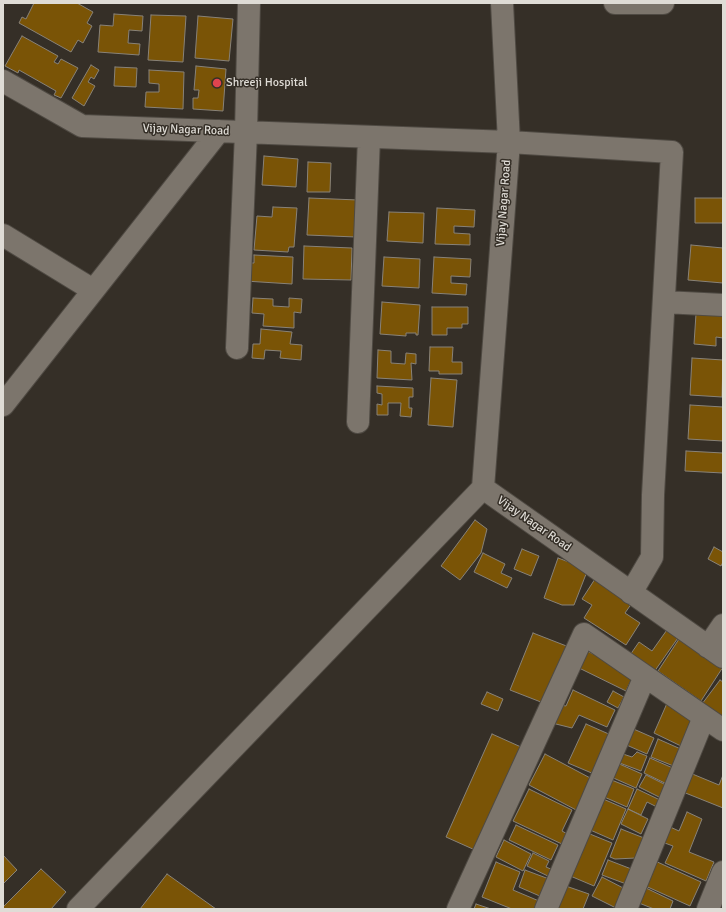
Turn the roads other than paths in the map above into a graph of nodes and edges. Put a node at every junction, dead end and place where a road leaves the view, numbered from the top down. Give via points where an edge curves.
1 (249, 3) edge
2 (502, 3) edge
3 (615, 3) edge
4 (663, 3) edge
5 (3, 81) edge
6 (219, 131) junction
7 (246, 132) junction
8 (368, 137) junction
9 (509, 142) junction
10 (3, 235) edge
11 (94, 290) junction
12 (664, 302) junction
13 (723, 304) edge
14 (237, 348) dead end
15 (5, 400) edge
16 (358, 422) dead end
17 (483, 488) junction
18 (631, 593) junction
19 (723, 625) edge
20 (716, 652) edge
21 (645, 676) junction
22 (704, 717) junction
23 (723, 730) edge
24 (723, 872) edge
25 (78, 909) edge
26 (458, 909) edge
27 (546, 909) edge
28 (626, 909) edge
29 (708, 909) edge

1 - 7 street
2 - 9 street
3 - 4 street
5 - 6 street, Vijay Nagar Road via 82,126
6 - 7 street, Vijay Nagar Road
6 - 11 street
7 - 8 street, Vijay Nagar Road
7 - 14 street
8 - 9 street, Vijay Nagar Road
8 - 16 street
9 - 12 street via 672,152
9 - 17 street, Vijay Nagar Road
10 - 11 street
11 - 15 street
12 - 13 street
12 - 18 street via 652,558
17 - 18 street, Vijay Nagar Road
17 - 25 street
18 - 20 street, Vijay Nagar Road
19 - 20 street
21 - 22 street
21 - 26 street via 584,634
21 - 27 street
22 - 23 street
22 - 28 street
24 - 29 street

